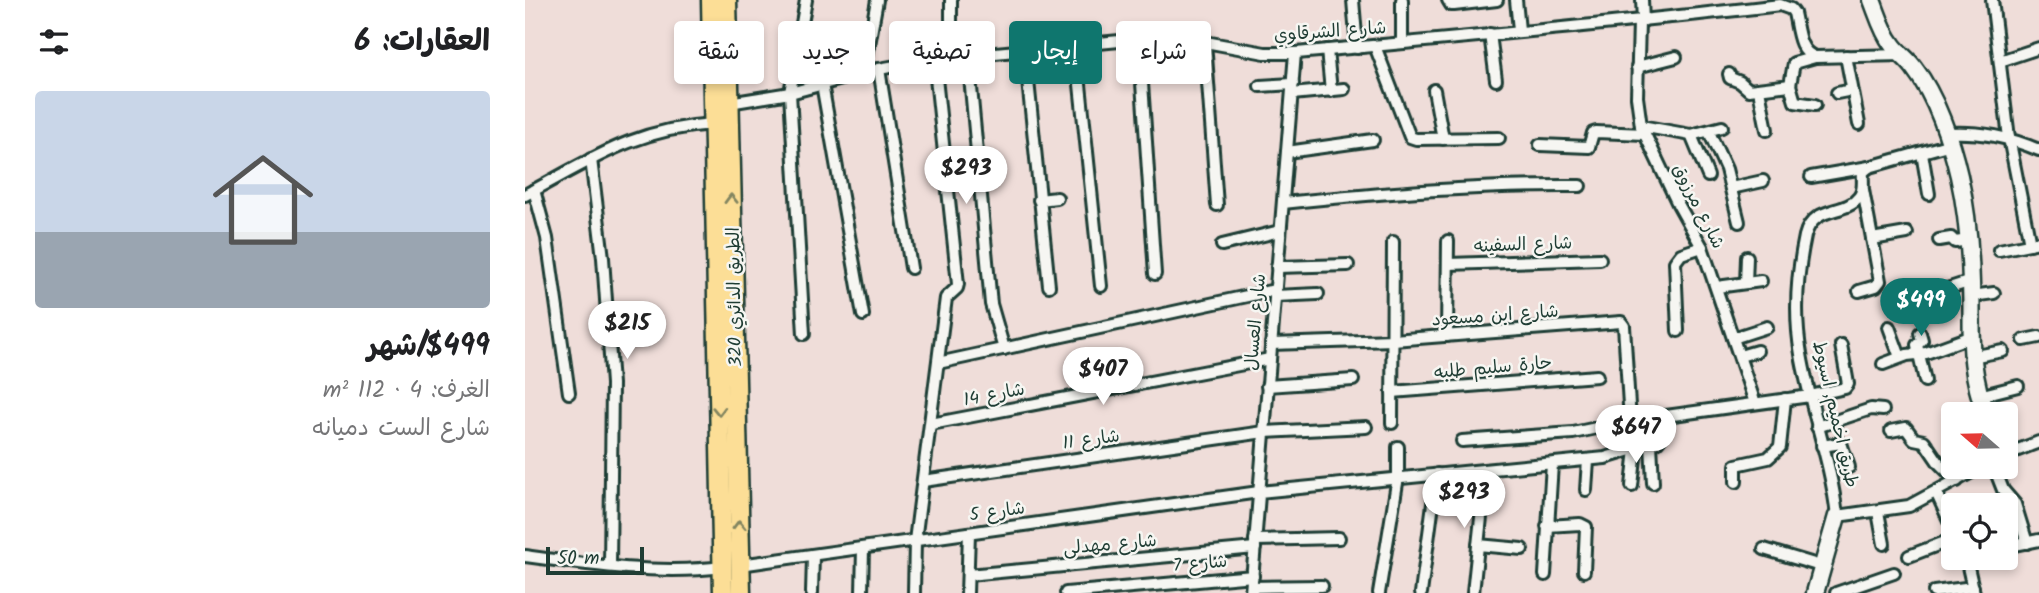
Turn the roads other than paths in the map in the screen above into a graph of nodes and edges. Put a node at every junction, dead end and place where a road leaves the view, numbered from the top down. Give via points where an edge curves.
1 (711, 0) edge
2 (727, 0) edge
3 (806, 0) edge
4 (877, 0) edge
5 (951, 0) edge
6 (1353, 0) edge
7 (1402, 0) edge
8 (1448, 0) edge
9 (1497, 0) edge
10 (1516, 0) edge
11 (1642, 0) edge
12 (1705, 0) edge
13 (1792, 0) edge
14 (1873, 0) edge
15 (1992, 0) edge
16 (1706, 13) junction
17 (1794, 13) junction
18 (873, 21) edge
19 (951, 21) edge
20 (1641, 21) junction
21 (1519, 30) junction
22 (1489, 34) junction
23 (1211, 43) edge
24 (1402, 43) junction
25 (1375, 46) junction
26 (1357, 48) junction
27 (2039, 48) edge
28 (1327, 50) junction
29 (1295, 53) junction
30 (1903, 55) junction
31 (1846, 56) junction
32 (1676, 57) dead end
33 (1815, 57) junction
34 (2000, 61) junction
35 (889, 67) edge
36 (1637, 67) junction
37 (879, 69) junction
38 (875, 70) edge
39 (1729, 74) dead end
40 (1496, 80) dead end
41 (822, 84) joint
42 (937, 84) edge
43 (971, 84) edge
44 (1028, 84) edge
45 (1080, 84) edge
46 (1142, 84) edge
47 (1208, 84) edge
48 (1790, 85) junction
49 (1260, 86) dead end
50 (1292, 89) junction
51 (1344, 89) dead end
52 (1331, 90) junction
53 (1434, 90) dead end
54 (1759, 90) junction
55 (1852, 90) junction
56 (790, 93) junction
57 (1837, 93) dead end
58 (729, 103) junction
59 (1815, 105) dead end
60 (713, 124) junction
61 (1859, 124) dead end
62 (1722, 127) dead end
63 (1643, 130) junction
64 (1767, 130) dead end
65 (1709, 131) junction
66 (1691, 135) junction
67 (1499, 138) dead end
68 (2009, 138) junction
69 (1443, 139) junction
70 (1949, 139) junction
71 (1373, 140) dead end
72 (1540, 145) dead end
73 (2039, 150) edge
74 (1287, 152) junction
75 (1922, 153) junction
76 (591, 159) junction
77 (1869, 167) junction
78 (1708, 176) dead end
79 (1811, 177) dead end
80 (1763, 181) dead end
81 (1580, 186) dead end
82 (1731, 188) junction
83 (1863, 190) junction
84 (530, 192) edge
85 (1929, 194) dead end
86 (1057, 198) dead end
87 (1039, 200) junction
88 (1283, 203) junction
89 (1217, 205) dead end
90 (1739, 222) dead end
91 (1280, 231) junction
92 (1907, 233) dead end
93 (1872, 239) junction
94 (1939, 240) dead end
95 (1969, 240) junction
96 (1448, 241) dead end
97 (1393, 242) dead end
98 (2035, 243) edge
99 (1222, 245) dead end
100 (1702, 247) junction
101 (1999, 250) dead end
102 (1747, 257) dead end
103 (1600, 259) dead end
104 (1448, 264) junction
105 (1348, 265) dead end
106 (1277, 267) junction
107 (911, 268) dead end
108 (1155, 274) dead end
109 (1761, 281) dead end
110 (1746, 283) junction
111 (1049, 286) dead end
112 (1101, 286) dead end
113 (1717, 287) junction
114 (1971, 289) junction
115 (1859, 291) dead end
116 (1275, 293) junction
117 (1994, 293) dead end
118 (1318, 294) dead end
119 (1913, 300) dead end
120 (863, 315) dead end
121 (1767, 327) dead end
122 (1889, 327) dead end
123 (1678, 331) dead end
124 (804, 334) dead end
125 (1920, 334) dead end
126 (1447, 336) junction
127 (1970, 337) junction
128 (2039, 337) edge
129 (1733, 338) junction
130 (1393, 340) junction
131 (2024, 340) dead end
132 (1271, 344) junction
133 (1841, 345) dead end
134 (1004, 349) junction
135 (1757, 351) dead end
136 (2003, 351) dead end
137 (1920, 354) junction
138 (1739, 356) junction
139 (1900, 357) junction
140 (1971, 357) junction
141 (1270, 359) junction
142 (939, 363) junction
143 (1883, 364) dead end
144 (1597, 376) dead end
145 (1353, 380) dead end
146 (1925, 381) dead end
147 (1268, 386) junction
148 (2018, 386) dead end
149 (569, 393) dead end
150 (1392, 393) junction
151 (1810, 396) junction
152 (1979, 396) junction
153 (1785, 399) junction
154 (1981, 402) edge
155 (1755, 403) junction
156 (1883, 410) dead end
157 (1664, 416) junction
158 (1630, 421) junction
159 (1392, 423) dead end
160 (930, 424) junction
161 (1366, 427) dead end
162 (1817, 427) junction
163 (1264, 432) junction
164 (1891, 432) dead end
165 (1462, 441) dead end
166 (2039, 442) edge
167 (1651, 444) junction
168 (1822, 446) junction
169 (1398, 447) dead end
170 (1636, 449) junction
171 (2018, 449) edge
172 (1588, 460) junction
173 (1552, 464) junction
174 (1849, 467) dead end
175 (1486, 470) junction
176 (1437, 474) junction
177 (1398, 477) junction
178 (1999, 480) edge
179 (923, 481) junction
180 (1957, 481) joint
181 (1735, 482) dead end
182 (1653, 483) dead end
183 (1632, 486) dead end
184 (1586, 490) dead end
185 (1259, 492) junction
186 (1936, 492) junction
187 (1941, 503) edge
188 (1878, 512) junction
189 (1837, 516) junction
190 (1547, 526) junction
191 (969, 533) junction
192 (1339, 538) dead end
193 (2039, 540) edge
194 (915, 541) junction
195 (2027, 543) junction
196 (1255, 544) junction
197 (1884, 544) dead end
198 (1941, 544) edge
199 (1478, 545) junction
200 (2018, 545) edge
201 (863, 548) junction
202 (1522, 549) dead end
203 (1763, 549) dead end
204 (525, 556) edge
205 (813, 556) junction
206 (1909, 556) dead end
207 (610, 566) junction
208 (731, 566) junction
209 (1969, 570) edge
210 (1584, 571) dead end
211 (1822, 572) junction
212 (1894, 573) dead end
213 (968, 575) junction
214 (1545, 575) dead end
215 (1252, 586) edge
216 (1322, 586) dead end
217 (1973, 590) edge
218 (723, 593) edge
219 (741, 593) edge
220 (812, 593) edge
221 (862, 593) edge
222 (914, 593) edge
223 (967, 593) edge
224 (1066, 593) edge
225 (1379, 593) edge
226 (1421, 593) edge
227 (1473, 593) edge
228 (1815, 593) edge
229 (1828, 593) edge
230 (1836, 593) edge
231 (1934, 593) edge

1 - 60 main road, الطريق الدائري 320
2 - 58 main road, الطريق الدائري 320
3 - 56 street
4 - 18 street
5 - 19 street
6 - 26 street
7 - 24 street
8 - 9 street via 1451,5
10 - 21 street
11 - 20 street, شارع مرزوق
12 - 16 street
13 - 17 street
14 - 30 street via 1885,33
15 - 34 street
16 - 17 street, شارع الشرقاوي via 1780,5
16 - 20 street, شارع الشرقاوي
17 - 33 street via 1803,50
20 - 21 street, شارع الشرقاوي
20 - 36 street, شارع مرزوق
21 - 22 street, شارع الشرقاوي
22 - 24 street, شارع الشرقاوي
22 - 40 street
23 - 29 street, شارع الشرقاوي via 1265,53
24 - 25 street, شارع الشرقاوي
25 - 26 street, شارع الشرقاوي
25 - 69 street via 1410,137
26 - 28 street, شارع الشرقاوي
27 - 34 street
28 - 29 street, شارع الشرقاوي
28 - 52 street
29 - 50 street, شارع العسال
30 - 31 street
30 - 70 street via 1924,83
31 - 33 street
31 - 55 street
32 - 36 street
33 - 48 street via 1794,63
34 - 68 street
35 - 37 street, شارع الشرقاوي
36 - 63 street, شارع مرزوق via 1637,111
37 - 38 street, شارع الشرقاوي
37 - 107 street
39 - 54 street via 1749,90
41 - 56 street, شارع الشرقاوي
41 - 120 street
42 - 142 street via 958,284 946,298
43 - 134 street via 991,304
44 - 87 street
45 - 112 street
46 - 108 street
47 - 89 street
48 - 54 street
48 - 59 street via 1794,102
49 - 50 street
50 - 52 street
50 - 74 street, شارع العسال
51 - 52 street
53 - 69 street
54 - 64 street
55 - 57 street
55 - 61 street
56 - 58 street, شارع الشرقاوي
56 - 124 street
208 -> 58 main road, الطريق الدائري 320
60 - 76 street via 661,130
60 -> 208 main road, الطريق الدائري 320
62 - 65 street
63 - 66 street
63 - 72 street via 1596,132 1589,146
63 - 100 street, شارع مرزوق
65 - 66 street
65 - 82 street
66 - 78 street
67 - 69 street
68 - 70 street via 1989,133
68 - 73 street
68 - 98 street
70 - 75 street
70 - 95 street
71 - 74 street
74 - 88 street, شارع العسال
75 - 77 street
75 - 85 street
76 - 84 street
76 - 207 street via 612,384
77 - 79 street
77 - 83 street via 1863,172
80 - 82 street
81 - 88 street via 1429,189
82 - 90 street
83 - 93 street
83 - 151 street, طريق اخميم, اسيوط via 1854,202 1808,226 1797,324
84 - 149 street via 547,238
86 - 87 street
87 - 111 street
88 - 91 street, شارع العسال
91 - 99 street
91 - 106 street, شارع العسال
92 - 93 street
93 - 115 street via 1880,281
94 - 95 street
95 - 114 street
96 - 104 street
97 - 130 street
98 - 101 street
100 - 113 street, شارع مرزوق
100 - 123 street via 1681,254 1675,262
102 - 110 street
103 - 104 street, شارع السفينه
104 - 126 street
105 - 106 street
106 - 116 street, شارع العسال
109 - 110 street
110 - 113 street
113 - 129 street, شارع مرزوق
114 - 117 street
114 - 119 street
114 - 127 street
116 - 118 street
116 - 132 street, شارع العسال
116 - 134 street
121 - 129 street
122 - 139 street
125 - 137 street
126 - 130 street, شارع ابن مسعود
126 - 158 street, شارع ابن مسعود via 1621,322
127 - 137 street
127 - 140 street
128 - 131 street
129 - 138 street, شارع مرزوق
130 - 132 street, شارع ابن مسعود
130 - 150 street
132 - 141 street, شارع العسال
133 - 151 street via 1847,387
134 - 142 street
135 - 138 street
136 - 140 street
137 - 139 street
137 - 146 street
138 - 155 street, شارع مرزوق
139 - 143 street
140 - 152 street
141 - 147 street, شارع العسال
141 - 160 street, شارع 14
142 - 160 street
144 - 150 street, حارة سليم طلبه
145 - 147 street
147 - 163 street, شارع العسال
148 - 152 street
150 - 159 street
151 - 153 street
151 - 162 street, طريق اخميم, اسيوط
152 - 154 street
153 - 155 street
153 - 181 street via 1780,447 1767,458 1736,465
155 - 157 street
156 - 162 street via 1871,409
157 - 158 street
157 - 167 street via 1661,437
158 - 165 street via 1573,433
160 - 179 street
161 - 163 street, شارع 11
162 - 168 street, طريق اخميم, اسيوط
163 - 179 street, شارع 11
163 - 185 street, شارع العسال
164 - 180 street via 1906,428 1914,439 1924,441
166 - 171 street
167 - 170 street, شارع 5
167 - 182 street
168 - 174 street via 1841,443
168 - 189 street, طريق اخميم, اسيوط
169 - 177 street
170 - 172 street, شارع 5
170 - 183 street
172 - 173 street, شارع 5
172 - 184 street
173 - 175 street, شارع 5
173 - 190 street
175 - 176 street, شارع 5
175 - 199 street
176 - 177 street, شارع 5
176 - 226 street
177 - 185 street, شارع 5
177 - 225 street
178 - 195 street via 2015,505
179 - 194 street
180 - 186 street
185 - 191 street, شارع 5
185 - 196 street, شارع العسال
186 - 187 street
186 - 188 street via 1909,506
188 - 189 street
188 - 197 street
189 - 211 street, طريق اخميم, اسيوط
190 - 210 street via 1586,527
190 - 214 street
191 - 194 street, شارع 5
191 - 213 street
192 - 196 street, شارع مهدلى
193 - 195 street
194 - 201 street, شارع 5
194 - 222 street
195 - 200 street
196 - 213 street, شارع مهدلى
196 - 215 street, شارع العسال
198 - 206 street
199 - 202 street
199 - 227 street
201 - 205 street, شارع 5
201 - 221 street
203 - 211 street
204 - 207 street, شارع 5
205 - 208 street, شارع 5
205 - 220 street
207 - 208 street, شارع 5 via 690,571
208 - 218 main road, الطريق الدائري 320
208 - 219 main road, الطريق الدائري 320
209 - 217 street
211 - 228 street, طريق اخميم, اسيوط
211 - 229 street
212 - 230 street
213 - 223 street
215 - 216 street, شارع 7
215 - 224 street, شارع 7
217 - 231 street

